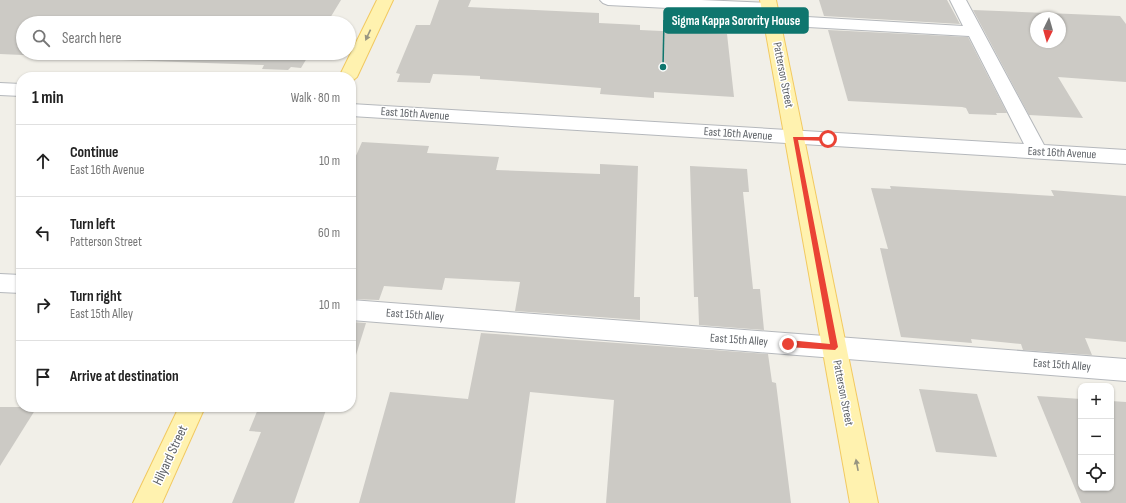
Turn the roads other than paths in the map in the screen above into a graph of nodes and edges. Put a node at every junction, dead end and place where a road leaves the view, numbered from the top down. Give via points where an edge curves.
1 (385, 0) edge
2 (608, 0) edge
3 (958, 0) edge
4 (770, 9) edge
5 (974, 31) junction
6 (350, 72) edge
7 (0, 89) edge
8 (16, 90) edge
9 (356, 110) edge
10 (795, 138) junction
11 (1038, 152) junction
12 (1126, 157) edge
13 (0, 283) edge
14 (16, 284) edge
15 (356, 310) edge
16 (835, 347) junction
17 (1126, 370) edge
18 (190, 412) edge
19 (147, 503) edge
20 (864, 503) edge

1 -> 6 main road
2 - 4 street
3 - 5 street
4 - 5 street
4 - 10 main road, Patterson Street
5 - 11 street
7 - 8 street
9 - 10 street, East 16th Avenue
10 - 11 street, East 16th Avenue
10 - 16 main road, Patterson Street
11 - 12 street, East 16th Avenue
13 - 14 street
15 - 16 street, East 15th Alley
16 - 17 street, East 15th Alley
20 -> 16 main road, Patterson Street
18 - 19 main road, Hilyard Street

